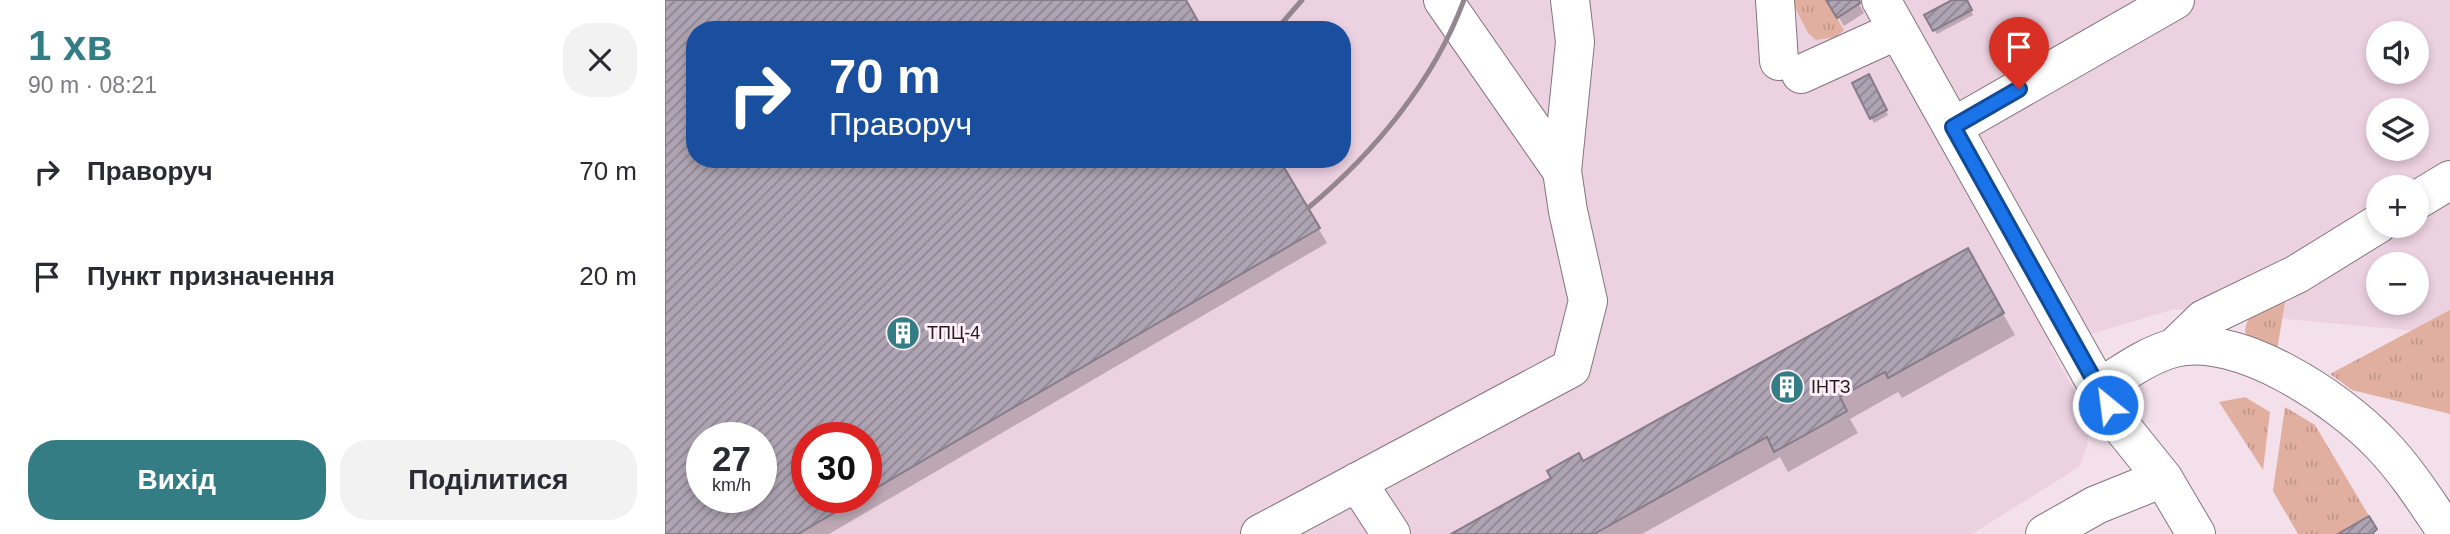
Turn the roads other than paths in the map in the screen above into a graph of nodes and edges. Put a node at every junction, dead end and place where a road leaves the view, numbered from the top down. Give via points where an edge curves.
1 (1443, 0) edge
2 (1570, 0) edge
3 (1775, 0) edge
4 (2175, 0) edge
5 (1889, 15) edge
6 (1953, 127) junction
7 (1562, 171) junction
8 (2450, 180) edge
9 (2429, 193) edge
10 (2366, 231) edge
11 (2174, 348) junction
12 (2099, 388) junction
13 (2163, 478) junction
14 (1357, 482) junction
15 (1260, 534) edge
16 (1391, 534) edge
17 (2045, 534) edge
18 (2196, 534) edge
19 (2448, 534) edge

1 - 7 street
2 - 7 street via 1575,42
3 - 5 street via 1790,67
4 - 6 street
5 - 6 street
6 - 12 street
7 - 14 street via 1588,301 1571,368
8 - 9 street
10 - 11 street via 2297,274 2204,319
11 - 12 street
11 - 19 street via 2202,345 2246,355 2325,399 2380,442 2414,482
12 - 13 street via 2117,421
13 - 17 street via 2096,505
13 - 18 street
14 - 15 street
14 - 16 street

